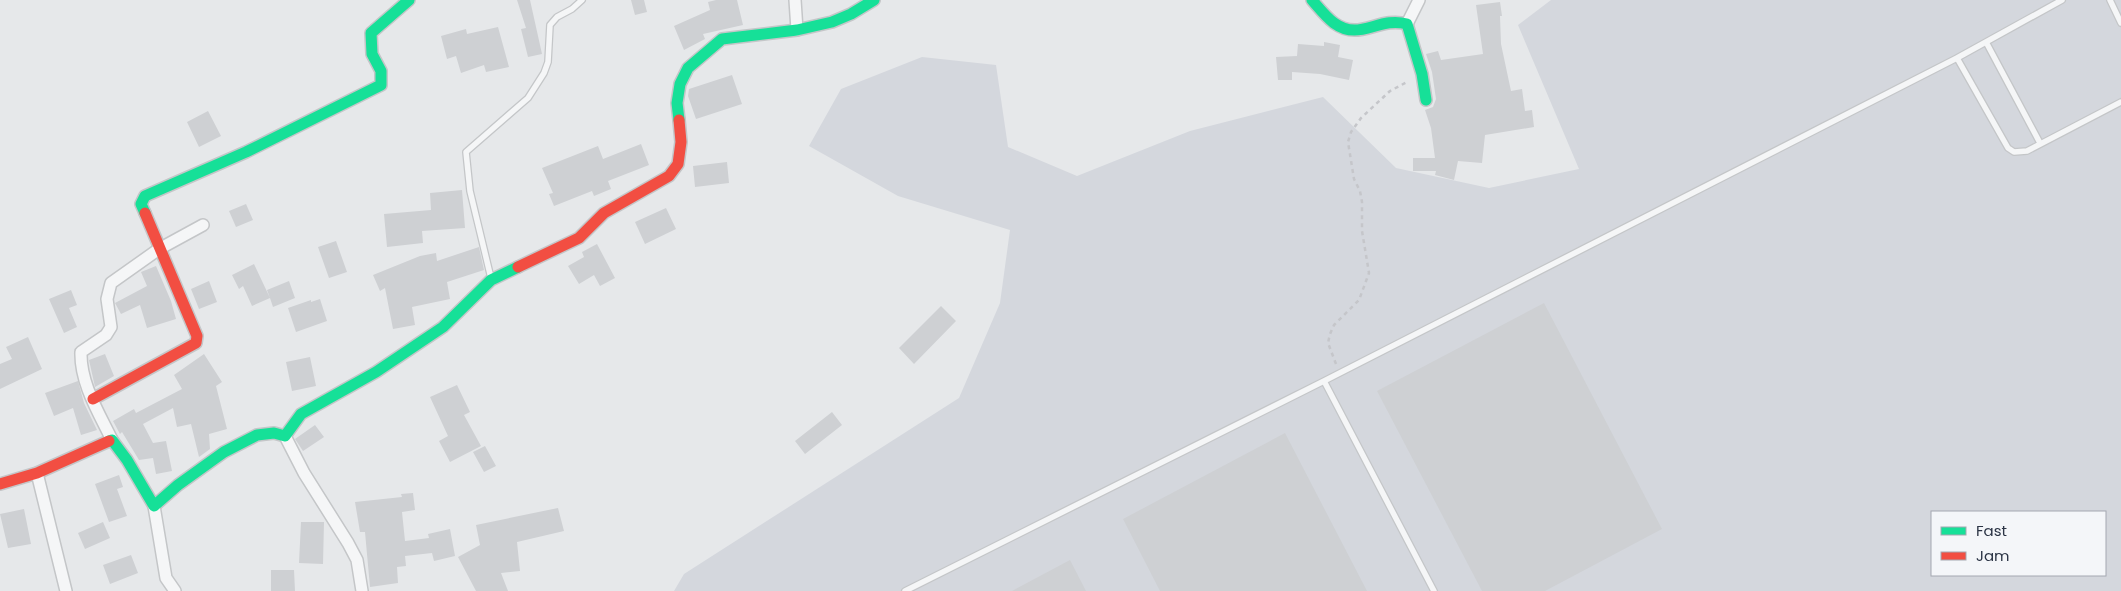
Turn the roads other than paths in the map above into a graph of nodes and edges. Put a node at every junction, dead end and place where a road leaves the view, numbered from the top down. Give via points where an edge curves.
1 (409, 0) edge
2 (582, 0) edge
3 (795, 0) edge
4 (874, 0) edge
5 (1312, 0) edge
6 (1419, 0) edge
7 (2062, 0) edge
8 (2110, 0) edge
9 (2121, 23) edge
10 (1407, 24) junction
11 (797, 30) junction
12 (1986, 42) junction
13 (1957, 58) junction
14 (1426, 100) dead end
15 (2121, 102) edge
16 (2040, 143) junction
17 (203, 225) dead end
18 (159, 250) junction
19 (491, 280) junction
20 (1324, 381) junction
21 (93, 399) junction
22 (285, 436) junction
23 (112, 440) junction
24 (37, 473) junction
25 (0, 484) edge
26 (154, 506) junction
27 (66, 591) edge
28 (175, 591) edge
29 (362, 591) edge
30 (905, 591) edge
31 (1434, 591) edge

1 - 18 street via 371,34 372,54 381,71 380,85 246,152 144,196 141,204
2 - 19 lane via 550,24 548,62 528,98 466,152 470,191
3 - 11 street
4 - 11 street via 832,22
5 - 10 street via 1334,23 1354,32 1389,20
6 - 10 street
7 - 12 lane
8 - 9 lane
10 - 14 street
11 - 19 street via 722,39 707,50 688,68 680,84 677,102 681,142 678,164 669,176 604,214 579,238
12 - 13 lane
12 - 16 lane
13 - 16 lane via 2008,148 2014,152 2027,151
13 - 20 lane
15 - 16 lane
17 - 18 street
18 - 21 street via 111,283 107,299 111,327 106,335 81,352 81,364
18 - 21 street via 197,336 196,343
19 - 22 street via 443,328 376,372 301,414
20 - 30 lane
20 - 31 lane
21 - 23 street
22 - 26 street via 274,433 257,435 224,452
22 - 29 street via 357,560
23 - 24 street
23 - 26 street
24 - 25 street
24 - 27 street
26 - 28 street via 166,578

